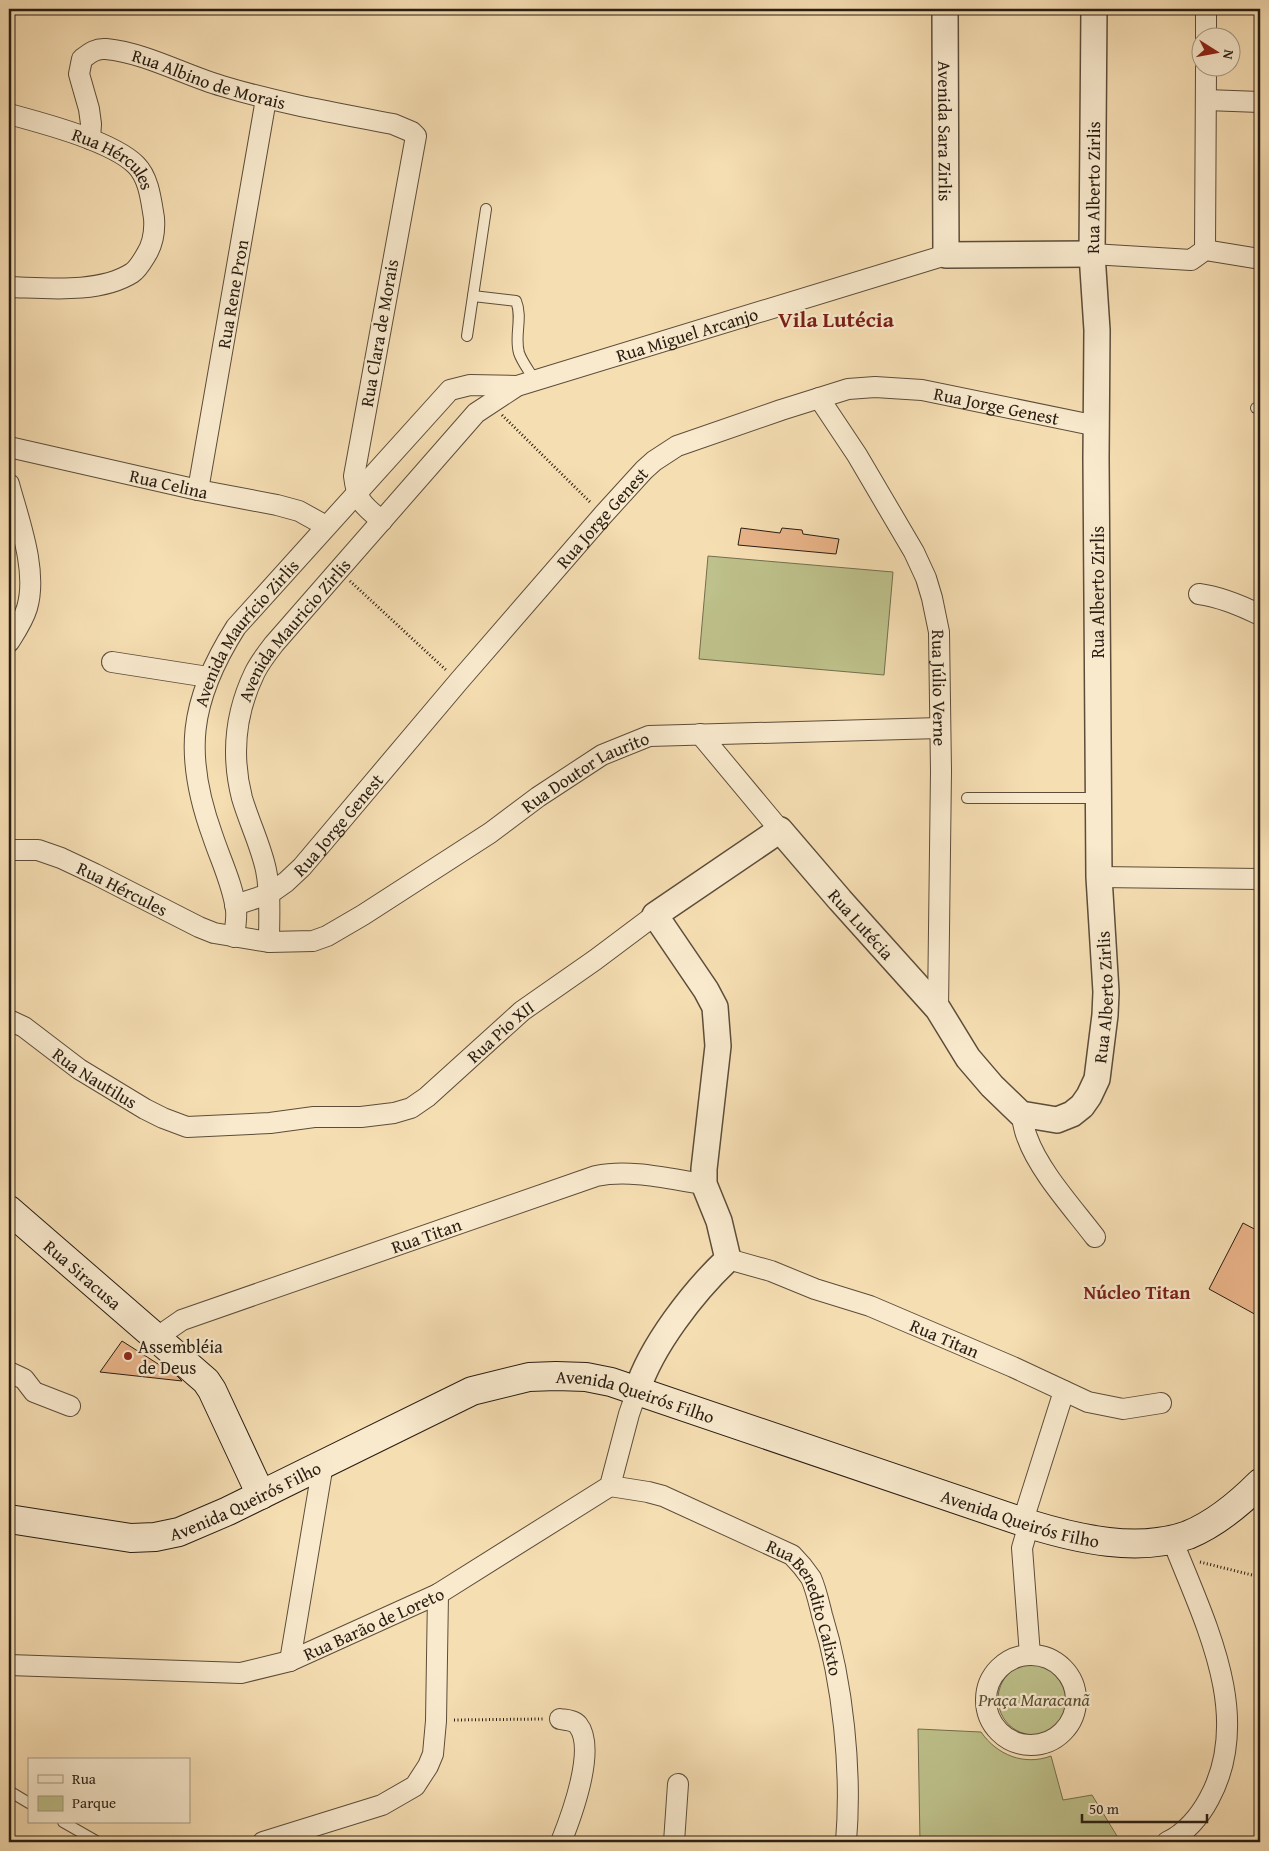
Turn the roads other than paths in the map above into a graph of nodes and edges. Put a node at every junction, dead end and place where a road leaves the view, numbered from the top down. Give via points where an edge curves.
1 (945, 9) edge
2 (1094, 9) edge
3 (1206, 9) edge
4 (1206, 28) edge
5 (1206, 78) edge
6 (266, 99) junction
7 (1206, 100) junction
8 (1260, 102) edge
9 (9, 114) edge
10 (416, 136) joint
11 (90, 139) junction
12 (486, 208) dead end
13 (1205, 250) junction
14 (1092, 254) junction
15 (946, 255) junction
16 (1260, 259) edge
17 (9, 288) edge
18 (473, 296) junction
19 (467, 336) dead end
20 (526, 384) junction
21 (455, 388) junction
22 (819, 398) junction
23 (483, 408) junction
24 (1097, 426) junction
25 (9, 447) edge
26 (9, 484) edge
27 (198, 490) junction
28 (356, 492) junction
29 (382, 521) junction
30 (326, 526) junction
31 (1199, 594) dead end
32 (1260, 615) edge
33 (9, 642) edge
34 (112, 662) dead end
35 (208, 678) junction
36 (940, 728) junction
37 (700, 734) junction
38 (967, 798) dead end
39 (1098, 798) junction
40 (780, 830) junction
41 (10, 847) edge
42 (1260, 875) edge
43 (1099, 878) junction
44 (1260, 879) edge
45 (269, 894) junction
46 (235, 905) junction
47 (655, 915) junction
48 (234, 937) junction
49 (269, 942) junction
50 (938, 1009) junction
51 (9, 1020) edge
52 (1021, 1114) junction
53 (187, 1127) joint
54 (704, 1184) junction
55 (9, 1210) edge
56 (1095, 1237) dead end
57 (728, 1259) junction
58 (156, 1338) junction
59 (9, 1372) edge
60 (637, 1391) junction
61 (1064, 1391) junction
62 (1161, 1404) dead end
63 (70, 1406) dead end
64 (323, 1464) junction
65 (1260, 1483) edge
66 (610, 1486) junction
67 (260, 1495) junction
68 (9, 1519) edge
69 (1029, 1524) junction
70 (1172, 1539) junction
71 (438, 1594) junction
72 (1030, 1655) junction
73 (290, 1661) junction
74 (9, 1666) edge
75 (560, 1718) road end
76 (678, 1784) dead end
77 (9, 1791) edge
78 (28, 1802) edge
79 (66, 1824) edge
80 (98, 1842) edge
81 (263, 1842) edge
82 (561, 1842) edge
83 (674, 1842) edge
84 (846, 1842) edge
85 (1168, 1842) edge

1 - 15 street, Avenida Sara Zirlis
2 - 14 street, Rua Alberto Zirlis
3 - 4 street
5 - 7 street
6 - 10 street, Rua Albino de Morais via 393,124
6 - 11 street, Rua Albino de Morais via 202,80 140,56 96,50 82,59 78,74 90,108
6 - 27 street, Rua Rene Pron
7 - 8 street
7 - 13 street
9 - 11 street, Rua Hércules
10 - 28 street, Rua Clara de Morais via 356,460
11 - 17 street, Rua Hércules via 136,164 144,176 154,217 152,245 134,272 116,281 61,289
12 - 18 lane
13 - 14 street via 1191,260
13 - 16 street
14 - 15 street, Rua Miguel Arcanjo
14 - 24 street, Rua Alberto Zirlis via 1097,330
15 - 20 street, Rua Miguel Arcanjo
18 - 19 lane
18 - 20 lane via 516,301 519,310 518,346
20 - 21 street
20 - 23 street, Avenida Mauricio Zirlis
21 - 23 street
21 - 28 street, Avenida Maurício Zirlis
22 - 24 street, Rua Jorge Genest via 848,389 922,390
22 - 36 street, Rua Júlio Verne via 878,488 926,578 939,632
22 - 45 street, Rua Jorge Genest via 677,446 644,470 302,867
23 - 29 street, Avenida Mauricio Zirlis
24 - 39 street, Rua Alberto Zirlis
25 - 27 street, Rua Celina
26 - 33 street via 25,543 30,589 27,608
27 - 30 street, Rua Celina via 299,511
28 - 29 street via 364,506
28 - 30 street, Avenida Maurício Zirlis
29 - 45 street, Avenida Mauricio Zirlis via 269,651 255,672 239,719 236,769 266,869
30 - 35 street, Avenida Maurício Zirlis via 236,626
31 - 32 street via 1229,601
34 - 35 street
35 - 46 street, Avenida Maurício Zirlis via 194,734 194,762 203,810
36 - 37 street, Rua Doutor Laurito
36 - 50 street, Rua Júlio Verne
37 - 40 street, Rua Lutécia
37 - 49 street, Rua Doutor Laurito via 649,736 602,755 490,833 327,936 313,941
38 - 39 lane
39 - 43 street, Rua Alberto Zirlis
40 - 47 street, Rua Pio XII
40 - 50 street, Rua Lutécia
41 - 48 street, Rua Hércules via 38,850 61,858 199,927
42 - 44 street
43 - 44 street
43 - 52 street, Rua Alberto Zirlis via 1106,992 1097,1079 1082,1106 1072,1114 1056,1120
45 - 46 street, Rua Jorge Genest
45 - 49 street, Avenida Mauricio Zirlis
46 - 48 street, Avenida Maurício Zirlis
47 - 53 street, Rua Pio XII via 522,1011 438,1088 410,1108 361,1117 314,1117 270,1123
47 - 54 street via 715,1007 718,1046
48 - 49 street
50 - 52 street, Rua Lutécia via 968,1058
51 - 53 street, Rua Nautilus via 145,1110
52 - 56 street via 1035,1153
54 - 57 street via 719,1221
54 - 58 street, Rua Titan via 635,1174 596,1176 182,1320
55 - 58 main road, Rua Siracusa
57 - 60 street via 708,1279 665,1335 642,1374
57 - 61 street, Rua Titan via 870,1306
58 - 67 main road, Rua Siracusa via 206,1381 212,1390
59 - 63 street via 24,1379 34,1392
60 - 64 main road, Avenida Queirós Filho via 586,1377 529,1377 494,1384
60 - 66 street
60 - 69 main road, Avenida Queirós Filho
61 - 62 street, Rua Titan via 1088,1402 1123,1409
61 - 69 street via 1026,1511
64 - 67 main road, Avenida Queirós Filho
64 - 73 street
65 - 70 main road, Avenida Queirós Filho via 1216,1519
66 - 71 street, Rua Barão de Loreto
66 - 84 street, Rua Benedito Calixto via 663,1496 792,1555 803,1566 812,1580 835,1663 848,1777
67 - 68 main road, Avenida Queirós Filho via 204,1523 155,1536 131,1538
69 - 70 main road, Avenida Queirós Filho via 1104,1541 1142,1543
69 - 72 street via 1022,1548
70 - 85 street via 1220,1667 1228,1728 1214,1791 1188,1828
71 - 73 street, Rua Barão de Loreto
71 - 81 street via 433,1754 415,1786 382,1805
72 - 72 street via 1003,1665 993,1676 987,1690 986,1705 990,1719 999,1731 1025,1745 1054,1739 1065,1730 1073,1717 1076,1702 1068,1674 1045,1657
73 - 74 street, Rua Barão de Loreto via 241,1674
75 - 82 street via 571,1720 579,1727 584,1744 584,1768
76 - 83 street
77 - 78 lane
79 - 80 lane

